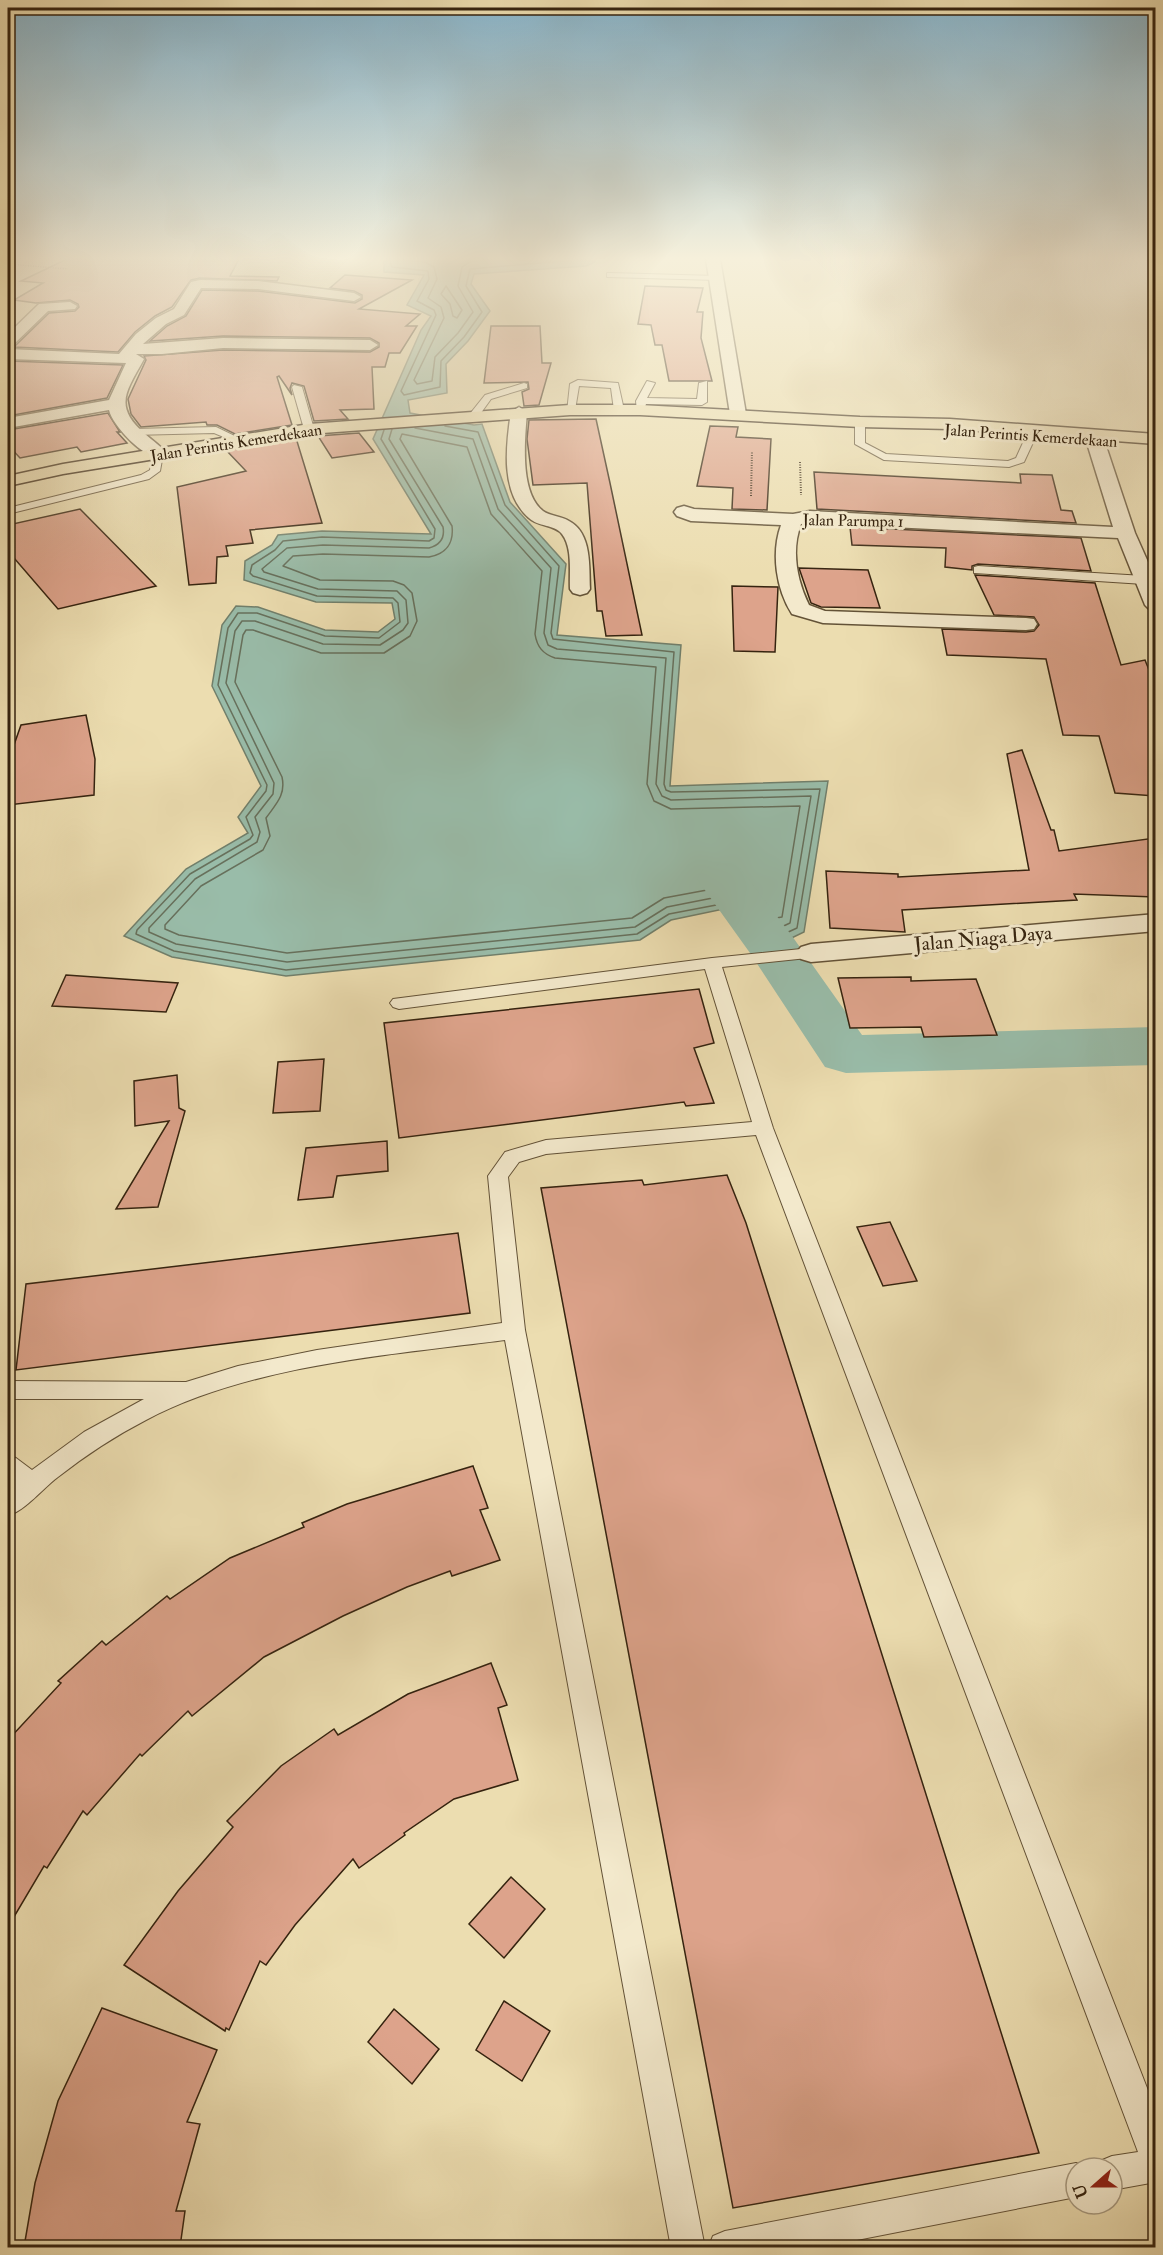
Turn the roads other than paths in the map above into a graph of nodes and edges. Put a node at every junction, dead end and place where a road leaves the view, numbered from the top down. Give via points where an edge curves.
1 (133, 364) edge
2 (730, 364) edge
3 (650, 383) dead end
4 (704, 383) dead end
5 (524, 386) dead end
6 (297, 387) dead end
7 (115, 404) junction
8 (641, 406) junction
9 (570, 410) junction
10 (620, 410) junction
11 (519, 412) junction
12 (738, 414) junction
13 (471, 416) junction
14 (14, 417) edge
15 (860, 422) junction
16 (907, 423) junction
17 (309, 429) junction
18 (132, 432) junction
19 (1031, 436) junction
20 (1155, 439) edge
21 (238, 440) junction
22 (1095, 440) junction
23 (1155, 446) edge
24 (158, 454) junction
25 (105, 464) junction
26 (8, 481) edge
27 (8, 490) edge
28 (8, 511) edge
29 (684, 512) dead end
30 (793, 520) junction
31 (1125, 533) junction
32 (978, 570) dead end
33 (1144, 580) junction
34 (580, 589) dead end
35 (1155, 605) edge
36 (1026, 624) dead end
37 (1155, 922) edge
38 (812, 953) joint
39 (712, 963) junction
40 (399, 1003) dead end
41 (763, 1128) junction
42 (514, 1330) junction
43 (8, 1390) edge
44 (188, 1390) junction
45 (8, 1466) edge
46 (31, 1483) junction
47 (8, 1504) edge
48 (1155, 2155) edge
49 (1155, 2165) edge
50 (1124, 2171) edge
51 (1064, 2182) edge
52 (688, 2247) edge
53 (724, 2247) edge

1 - 7 street
2 - 12 street
3 - 8 lane
4 - 8 lane via 702,402
5 - 13 lane via 488,397
6 - 17 lane
7 - 14 street
7 - 18 street via 117,414
8 - 10 highway, Jalan Perintis Kemerdekaan
8 - 12 highway, Jalan Perintis Kemerdekaan
9 - 10 highway, Jalan Perintis Kemerdekaan
9 - 10 lane via 578,383 615,385
9 - 11 highway, Jalan Perintis Kemerdekaan
11 - 13 highway, Jalan Perintis Kemerdekaan
11 - 34 street via 514,455 520,486 536,515 572,533
12 - 15 highway, Jalan Perintis Kemerdekaan
13 - 17 highway, Jalan Perintis Kemerdekaan
15 - 16 highway, Jalan Perintis Kemerdekaan
15 - 19 lane via 860,444 884,457 989,465 1016,463
16 - 19 highway, Jalan Perintis Kemerdekaan
16 - 20 highway, Jalan Perintis Kemerdekaan
17 - 21 highway, Jalan Perintis Kemerdekaan
18 - 21 lane via 216,430
18 - 24 street
19 - 22 highway, Jalan Perintis Kemerdekaan
21 - 24 highway, Jalan Perintis Kemerdekaan
22 - 23 highway, Jalan Perintis Kemerdekaan
22 - 31 street
24 - 25 highway, Jalan Perintis Kemerdekaan
24 - 28 lane via 155,471 145,477
25 - 26 highway, Jalan Perintis Kemerdekaan
25 - 27 highway, Jalan Perintis Kemerdekaan
29 - 30 street
30 - 31 street, Jalan Parumpa 1 via 832,518
30 - 36 street, Jalan Parumpa 1 via 787,560 796,601 809,614
31 - 33 street
32 - 33 lane
33 - 35 street
37 - 38 street, Jalan Niaga Daya
38 - 39 lane
39 - 40 lane
39 - 41 lane
41 - 42 lane via 546,1147 512,1157 498,1176
41 - 48 lane
42 - 44 lane via 339,1354
42 - 52 lane
43 - 44 lane
44 - 46 lane via 127,1418
45 - 46 lane
46 - 47 lane
49 - 50 lane
51 - 53 lane

